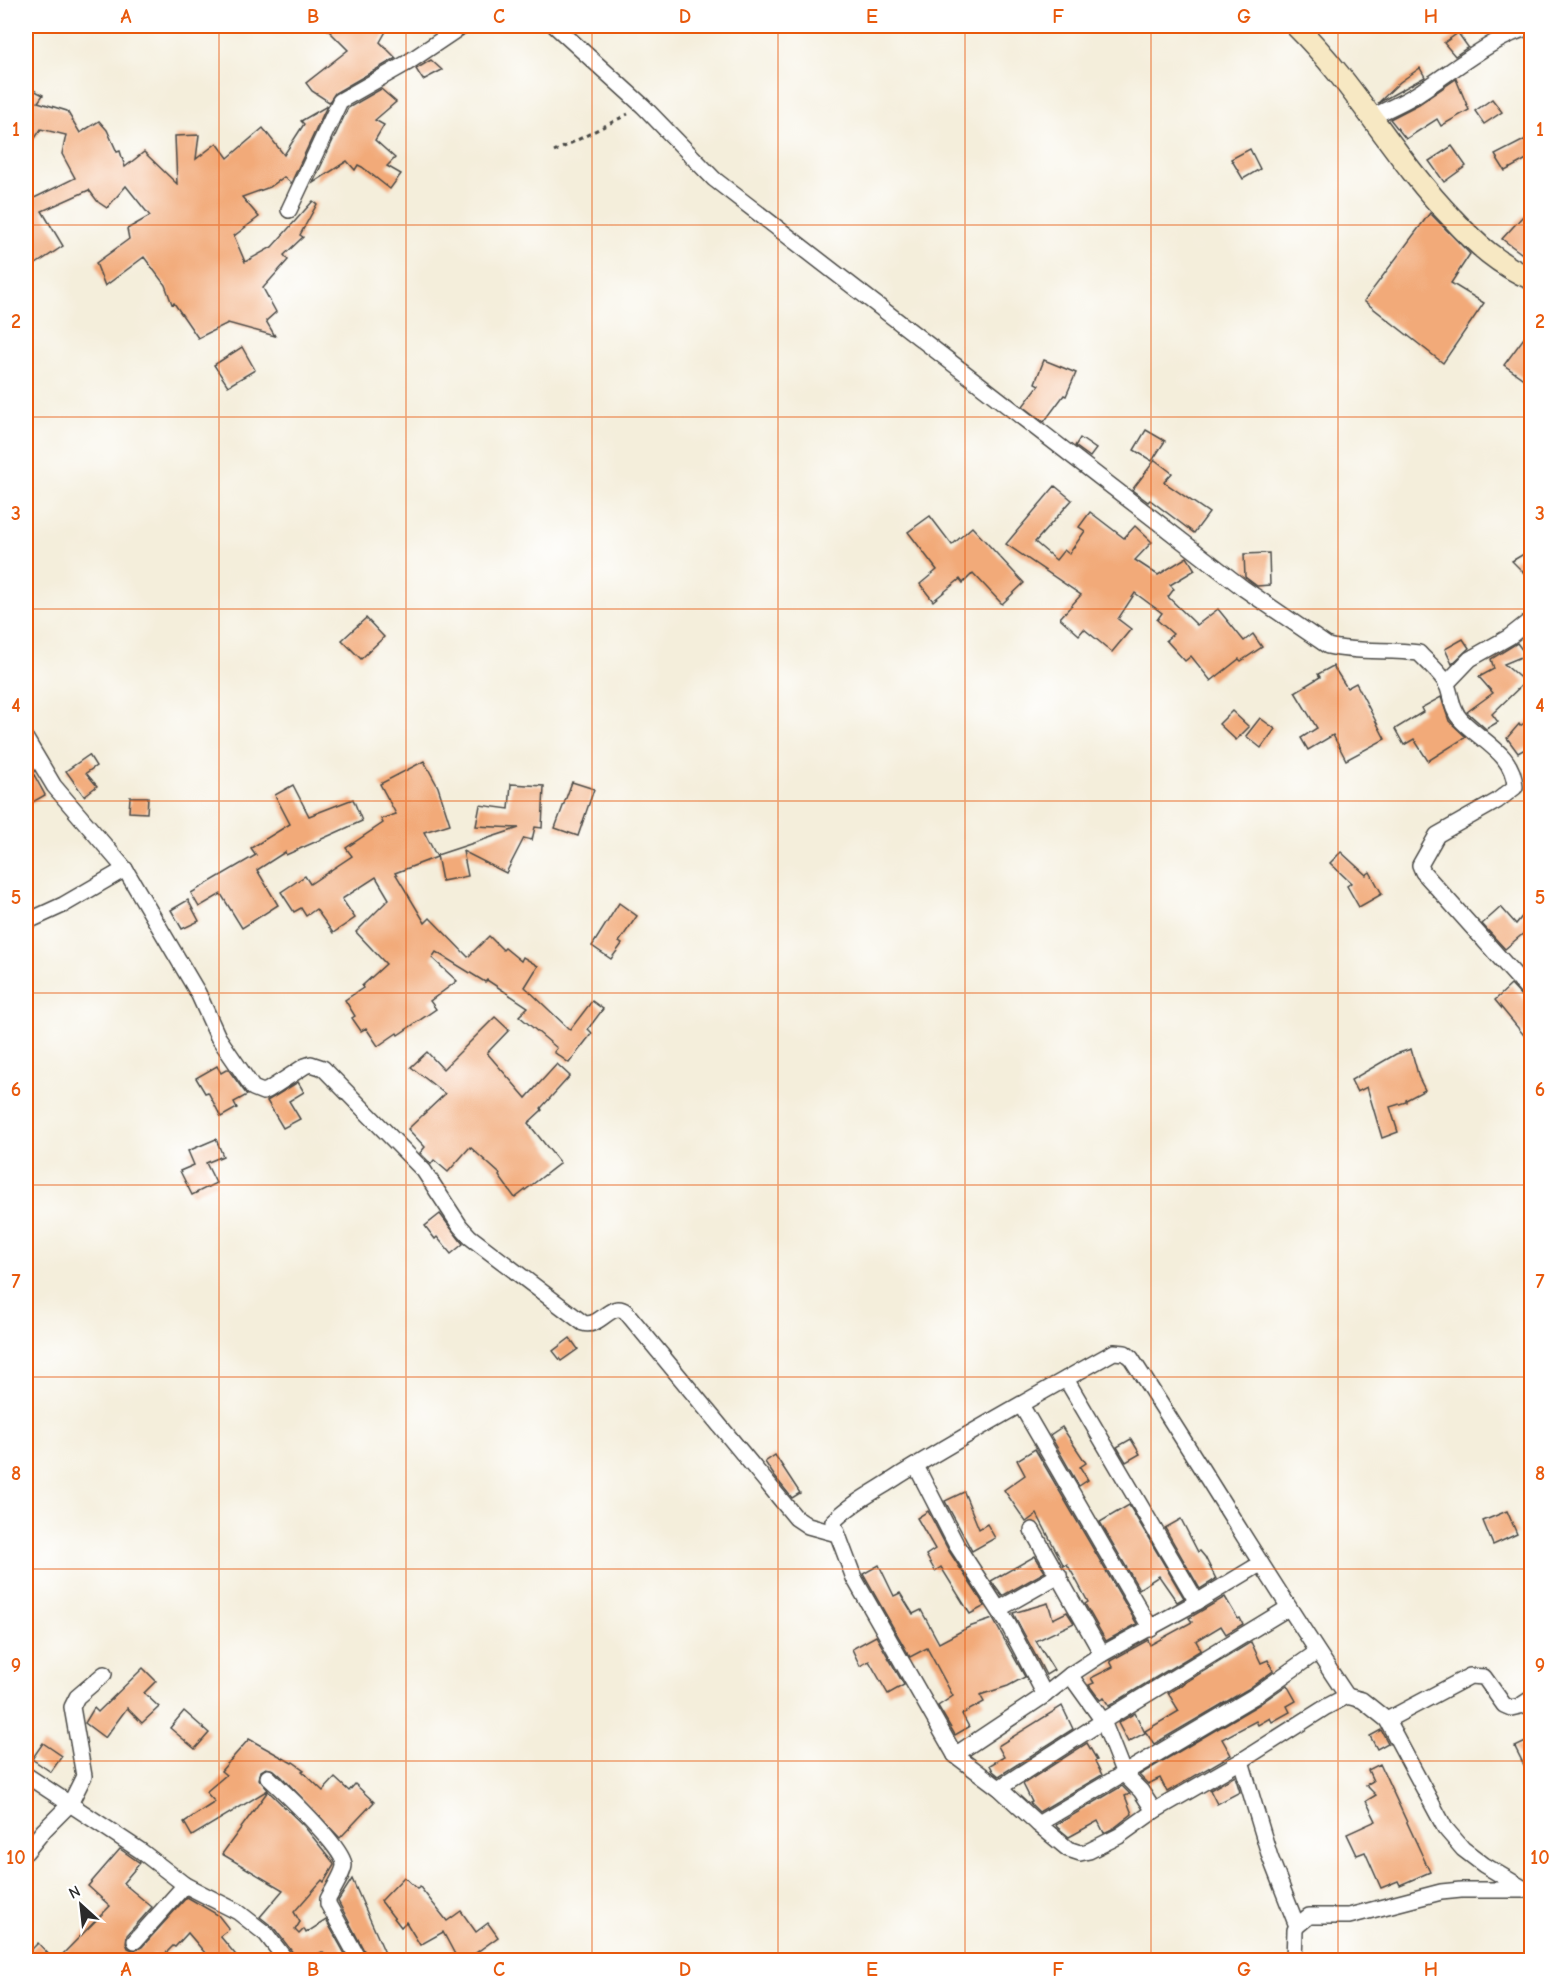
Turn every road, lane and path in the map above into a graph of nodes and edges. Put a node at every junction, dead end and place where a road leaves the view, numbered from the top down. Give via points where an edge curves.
1 (462, 26) edge
2 (555, 26) edge
3 (1296, 26) edge
4 (1532, 27) edge
5 (643, 106) junction
6 (1371, 117) junction
7 (554, 152) dead end
8 (290, 210) dead end
9 (1532, 279) edge
10 (1532, 619) edge
11 (1446, 684) junction
12 (26, 739) edge
13 (125, 869) junction
14 (26, 922) edge
15 (1532, 994) edge
16 (1066, 1379) junction
17 (1021, 1406) junction
18 (916, 1466) junction
19 (1032, 1530) dead end
20 (837, 1534) junction
21 (1260, 1564) junction
22 (1059, 1575) junction
23 (1197, 1602) junction
24 (1288, 1608) junction
25 (999, 1609) junction
26 (1151, 1629) junction
27 (1317, 1652) junction
28 (1102, 1654) junction
29 (104, 1674) dead end
30 (1070, 1675) junction
31 (1045, 1695) junction
32 (1347, 1696) junction
33 (1532, 1698) edge
34 (1387, 1720) junction
35 (1103, 1721) junction
36 (955, 1755) junction
37 (1241, 1761) junction
38 (1124, 1774) junction
39 (26, 1775) edge
40 (268, 1777) dead end
41 (999, 1788) junction
42 (70, 1804) junction
43 (1155, 1811) junction
44 (1038, 1824) junction
45 (26, 1852) edge
46 (185, 1885) junction
47 (1529, 1890) edge
48 (1297, 1926) junction
49 (135, 1941) dead end
50 (286, 1960) edge
51 (359, 1960) edge
52 (1294, 1960) edge

1 - 8 street via 340,102
2 - 5 street
3 - 6 street
4 - 6 street via 1493,44 1418,93
5 - 7 path
5 - 11 street via 714,179 1243,588 1328,646 1419,653
6 - 9 street via 1407,167 1476,244 1497,261
10 - 11 street via 1470,660
11 - 15 street via 1451,705 1461,719 1502,754 1515,777 1515,787 1437,835 1420,865
12 - 13 street via 54,786
13 - 14 street
13 - 20 street via 198,993 218,1037 254,1088 268,1090 311,1064 323,1068 424,1171 470,1237 587,1325 617,1309 626,1312 796,1518 808,1526
16 - 17 street
16 - 21 street via 1114,1352 1131,1358
16 - 23 street
17 - 18 street
17 - 26 street
18 - 20 street via 840,1514 833,1522
18 - 25 street via 957,1546
19 - 22 street
20 - 36 street via 854,1578
21 - 23 street
21 - 24 street
22 - 25 street
22 - 28 street
23 - 26 street
24 - 27 street
24 - 35 street
25 - 31 street
26 - 28 street
27 - 32 street
27 - 38 street via 1253,1697
28 - 30 street
29 - 42 street via 77,1697 72,1707 84,1776
30 - 31 street
30 - 35 street
31 - 36 street
32 - 34 street via 1362,1700
32 - 37 street
33 - 34 street via 1510,1708 1484,1677 1470,1676
34 - 47 street via 1445,1828 1484,1865
35 - 38 street
35 - 41 street
36 - 41 street
37 - 43 street
37 - 48 street via 1270,1857
38 - 43 street
38 - 44 street
39 - 42 street
40 - 51 street via 341,1854 344,1869 328,1904
41 - 44 street
42 - 45 street
42 - 46 street
43 - 44 street via 1119,1836 1080,1853
46 - 49 street
46 - 50 street via 238,1912 266,1934
47 - 48 street via 1441,1892 1349,1916 1310,1916
48 - 52 street

